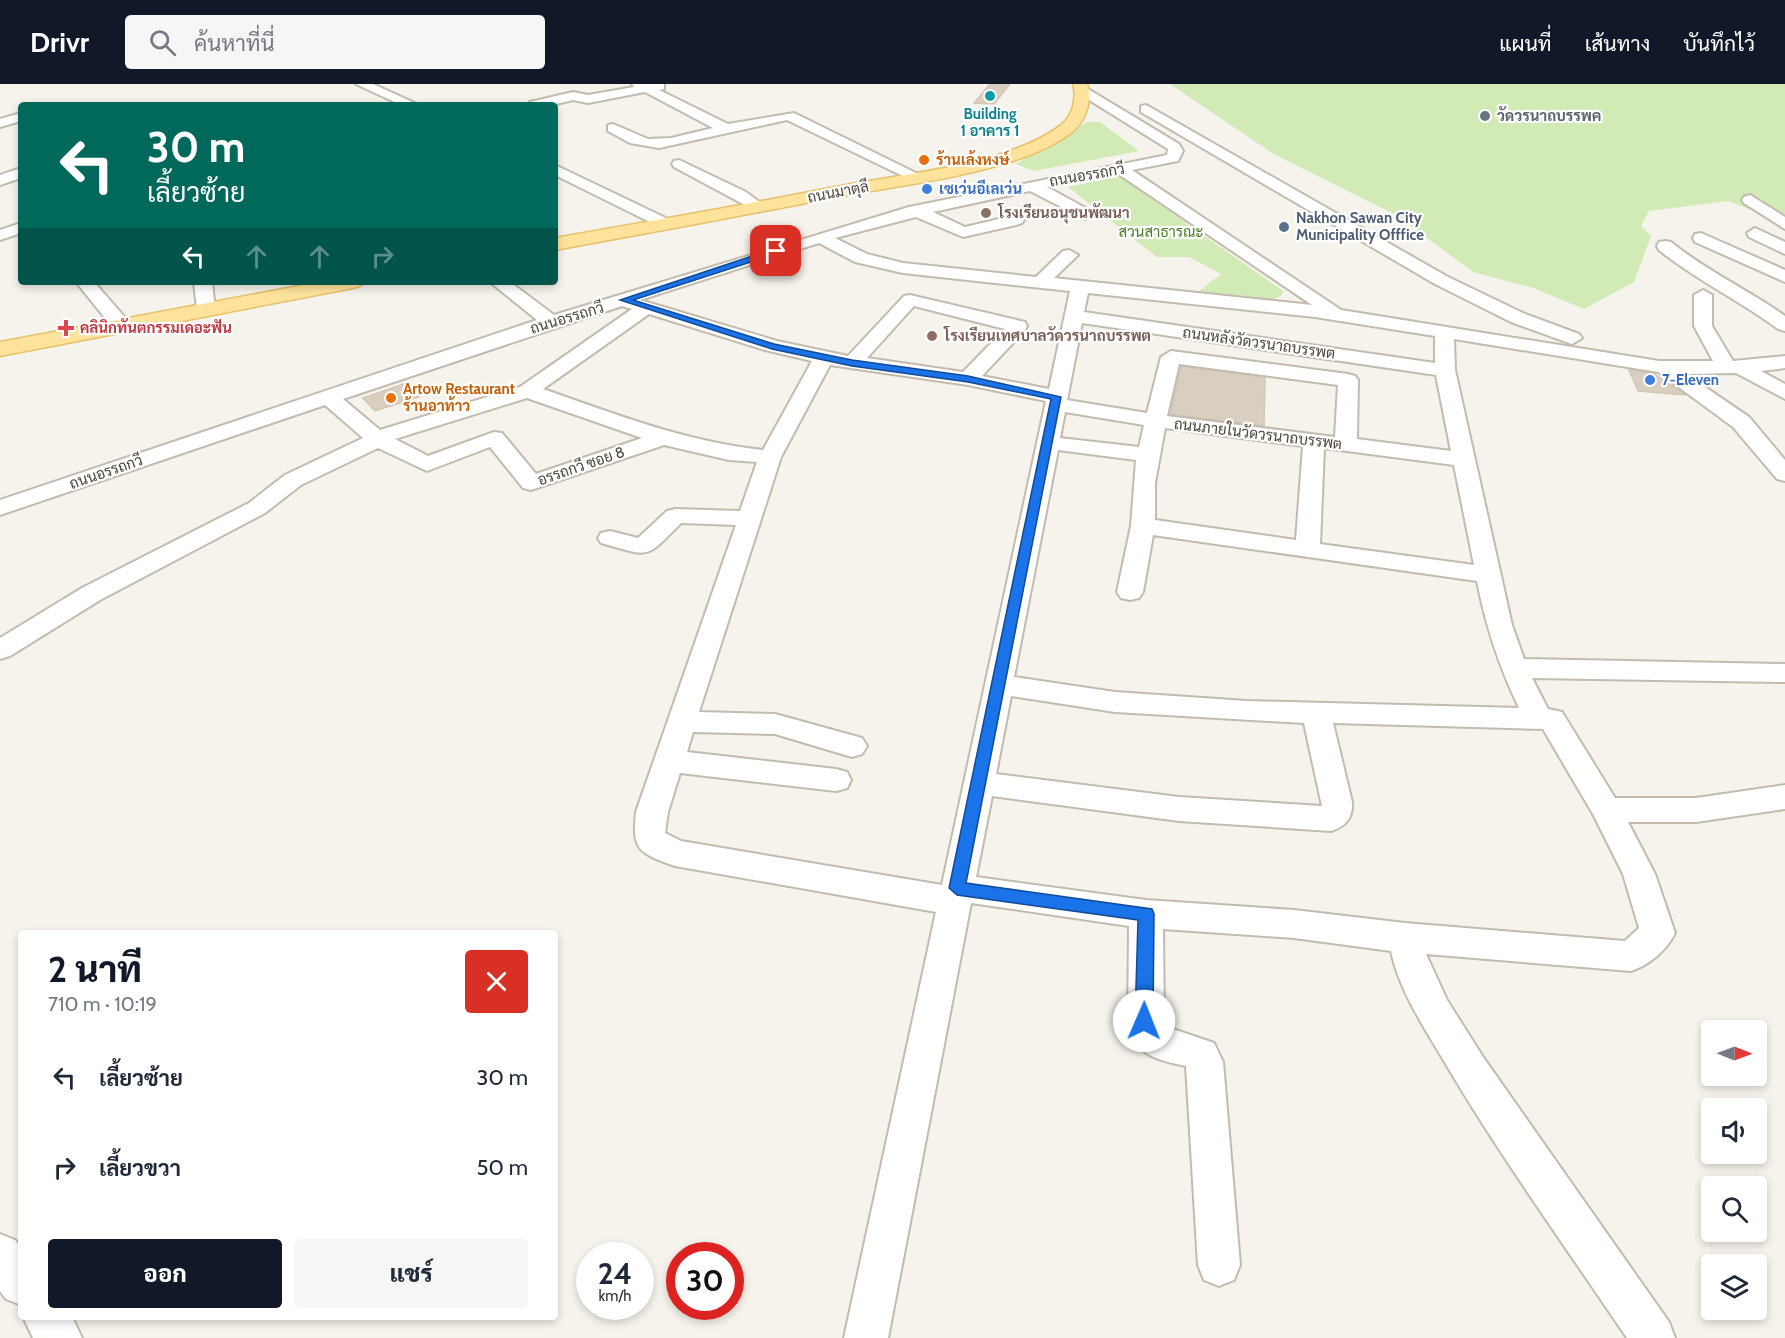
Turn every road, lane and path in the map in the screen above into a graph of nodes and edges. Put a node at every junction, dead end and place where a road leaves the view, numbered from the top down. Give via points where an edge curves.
1 (362, 84) edge
2 (666, 84) edge
3 (1102, 84) edge
4 (643, 86) edge
5 (1082, 93) edge
6 (405, 102) edge
7 (548, 102) edge
8 (18, 111) edge
9 (0, 123) edge
10 (613, 128) dead end
11 (726, 129) junction
12 (0, 161) edge
13 (679, 164) dead end
14 (1143, 165) junction
15 (18, 166) edge
16 (1120, 169) junction
17 (558, 170) edge
18 (18, 173) edge
19 (934, 174) junction
20 (916, 177) junction
21 (0, 180) edge
22 (1031, 185) junction
23 (968, 198) junction
24 (1750, 200) dead end
25 (758, 207) junction
26 (915, 210) junction
27 (1084, 213) dead end
28 (1016, 220) dead end
29 (666, 224) junction
30 (1785, 224) edge
31 (18, 229) edge
32 (1755, 233) dead end
33 (0, 235) edge
34 (820, 237) junction
35 (1701, 238) dead end
36 (558, 243) edge
37 (1665, 246) dead end
38 (1785, 249) edge
39 (1069, 255) dead end
40 (1785, 277) edge
41 (1038, 283) junction
42 (88, 285) edge
43 (203, 285) edge
44 (337, 285) edge
45 (503, 285) edge
46 (1080, 287) junction
47 (1301, 289) junction
48 (1703, 295) dead end
49 (624, 300) junction
50 (647, 307) junction
51 (1282, 307) junction
52 (206, 309) junction
53 (1338, 315) junction
54 (1073, 316) junction
55 (551, 322) junction
56 (121, 325) junction
57 (1785, 325) edge
58 (1444, 330) junction
59 (1551, 339) junction
60 (0, 349) edge
61 (824, 358) junction
62 (1785, 362) edge
63 (852, 363) junction
64 (1733, 367) junction
65 (1668, 368) junction
66 (1445, 370) junction
67 (968, 379) junction
68 (527, 391) junction
69 (1785, 393) edge
70 (328, 397) junction
71 (1055, 401) junction
72 (1158, 421) junction
73 (663, 438) junction
74 (377, 439) junction
75 (1314, 440) junction
76 (1061, 444) dead end
77 (1346, 444) junction
78 (1149, 455) junction
79 (770, 457) junction
80 (1462, 459) junction
81 (1785, 474) edge
82 (0, 508) edge
83 (749, 518) junction
84 (1143, 526) junction
85 (610, 538) dead end
86 (1308, 549) junction
87 (1488, 575) junction
88 (1130, 592) dead end
89 (0, 650) edge
90 (1513, 668) junction
91 (1785, 673) edge
92 (998, 684) junction
93 (1317, 715) junction
94 (1538, 718) junction
95 (684, 722) junction
96 (852, 746) dead end
97 (670, 761) junction
98 (836, 780) dead end
99 (978, 783) junction
100 (1785, 797) edge
101 (1606, 810) junction
102 (956, 895) junction
103 (1146, 914) junction
104 (1405, 938) junction
105 (0, 1255) edge
106 (1219, 1265) dead end
107 (18, 1280) edge
108 (47, 1320) edge
109 (60, 1338) edge
110 (866, 1338) edge
111 (1653, 1338) edge

1 - 6 street
2 - 4 street
3 - 59 street via 1240,161 1450,287
4 - 7 street via 588,99 573,96
4 - 11 street
5 - 14 street via 1146,147 1149,157
5 - 14 street, ถนนอรรถกวี via 1176,151 1169,160
5 - 19 main road, ถนนมาตุลี via 1068,128 1039,144
8 - 9 street
10 - 11 street via 638,141 652,142
11 - 20 street via 789,116
12 - 15 street
13 - 25 street
14 - 16 street, ถนนอรรถกวี
16 - 22 street, ถนนอรรถกวี
16 - 47 street
17 - 29 street
18 - 21 street
19 - 20 main road, ถนนมาตุลี
19 - 23 street
20 - 25 main road, ถนนมาตุลี
22 - 23 street, ถนนอรรถกวี
22 - 27 street
23 - 26 street, ถนนอรรถกวี
24 - 30 street
25 - 29 main road, ถนนมาตุลี
26 - 28 street via 963,232
26 - 34 street, ถนนอรรถกวี
29 - 36 main road, ถนนมาตุลี
31 - 33 street
32 - 38 street
34 - 41 street via 861,258 903,268
34 - 49 street, ถนนอรรถกวี
35 - 40 street
37 - 57 street via 1696,271 1748,298
39 - 41 street
41 - 46 street
42 - 56 street
43 - 52 street
44 - 52 main road
45 - 55 street
46 - 51 street
46 - 54 street
47 - 51 street via 1301,298 1296,303
47 - 53 street
48 - 64 street via 1702,326
49 - 50 street, ถนนภายในวัดวรนาถบรรพต
49 - 55 street, ถนนอรรถกวี
50 - 61 street, ถนนภายในวัดวรนาถบรรพต
50 - 68 street
51 - 53 street
52 - 56 main road
53 - 58 street
54 - 66 street, ถนนหลังวัดวรนาถบรรพต
54 - 71 street
55 - 70 street, ถนนอรรถกวี
56 - 60 main road
58 - 59 street
58 - 66 street
59 - 65 street
61 - 63 street, ถนนภายในวัดวรนาถบรรพต
61 - 79 street
62 - 64 street
63 - 67 street, ถนนภายในวัดวรนาถบรรพต
63 - 67 street via 910,300 1018,326
64 - 65 street
64 - 69 street
65 - 81 street via 1741,422
66 - 80 street
67 - 71 street, ถนนภายในวัดวรนาถบรรพต
68 - 73 street
68 - 74 street
70 - 74 street, อรรถกวี ซอย 8
70 - 82 street, ถนนอรรถกวี
71 - 72 street, ถนนภายในวัดวรนาถบรรพต
71 - 92 street
72 - 75 street, ถนนภายในวัดวรนาถบรรพต
72 - 77 street via 1171,357 1348,380
72 - 78 street
73 - 74 street, อรรถกวี ซอย 8 via 531,483 494,438 427,464
73 - 79 street via 729,453
74 - 89 street via 293,480 257,508 91,594
75 - 77 street, ถนนภายในวัดวรนาถบรรพต
75 - 86 street
76 - 78 street
77 - 80 street, ถนนภายในวัดวรนาถบรรพต
78 - 84 street via 1141,498
79 - 83 street
80 - 87 street
83 - 85 street via 681,514 669,519 643,547
83 - 95 street
84 - 86 street
84 - 88 street
86 - 87 street
87 - 90 street
90 - 91 street
90 - 94 street
92 - 93 street via 1115,702
92 - 99 street
93 - 94 street
93 - 99 street via 1337,802 1337,813 1331,819 1179,809
94 - 101 street via 1552,718
95 - 96 street via 775,724
95 - 97 street
97 - 98 street
97 - 102 street via 652,812 650,839 675,854
99 - 102 street
100 - 101 street via 1696,810
101 - 104 street via 1639,874 1658,933 1632,956
102 - 103 street
102 - 110 street
103 - 104 street via 1294,924
103 - 106 street via 1146,1032 1160,1043 1194,1051 1204,1062
104 - 111 street via 1403,947 1452,1045
105 - 107 street
108 - 109 street

